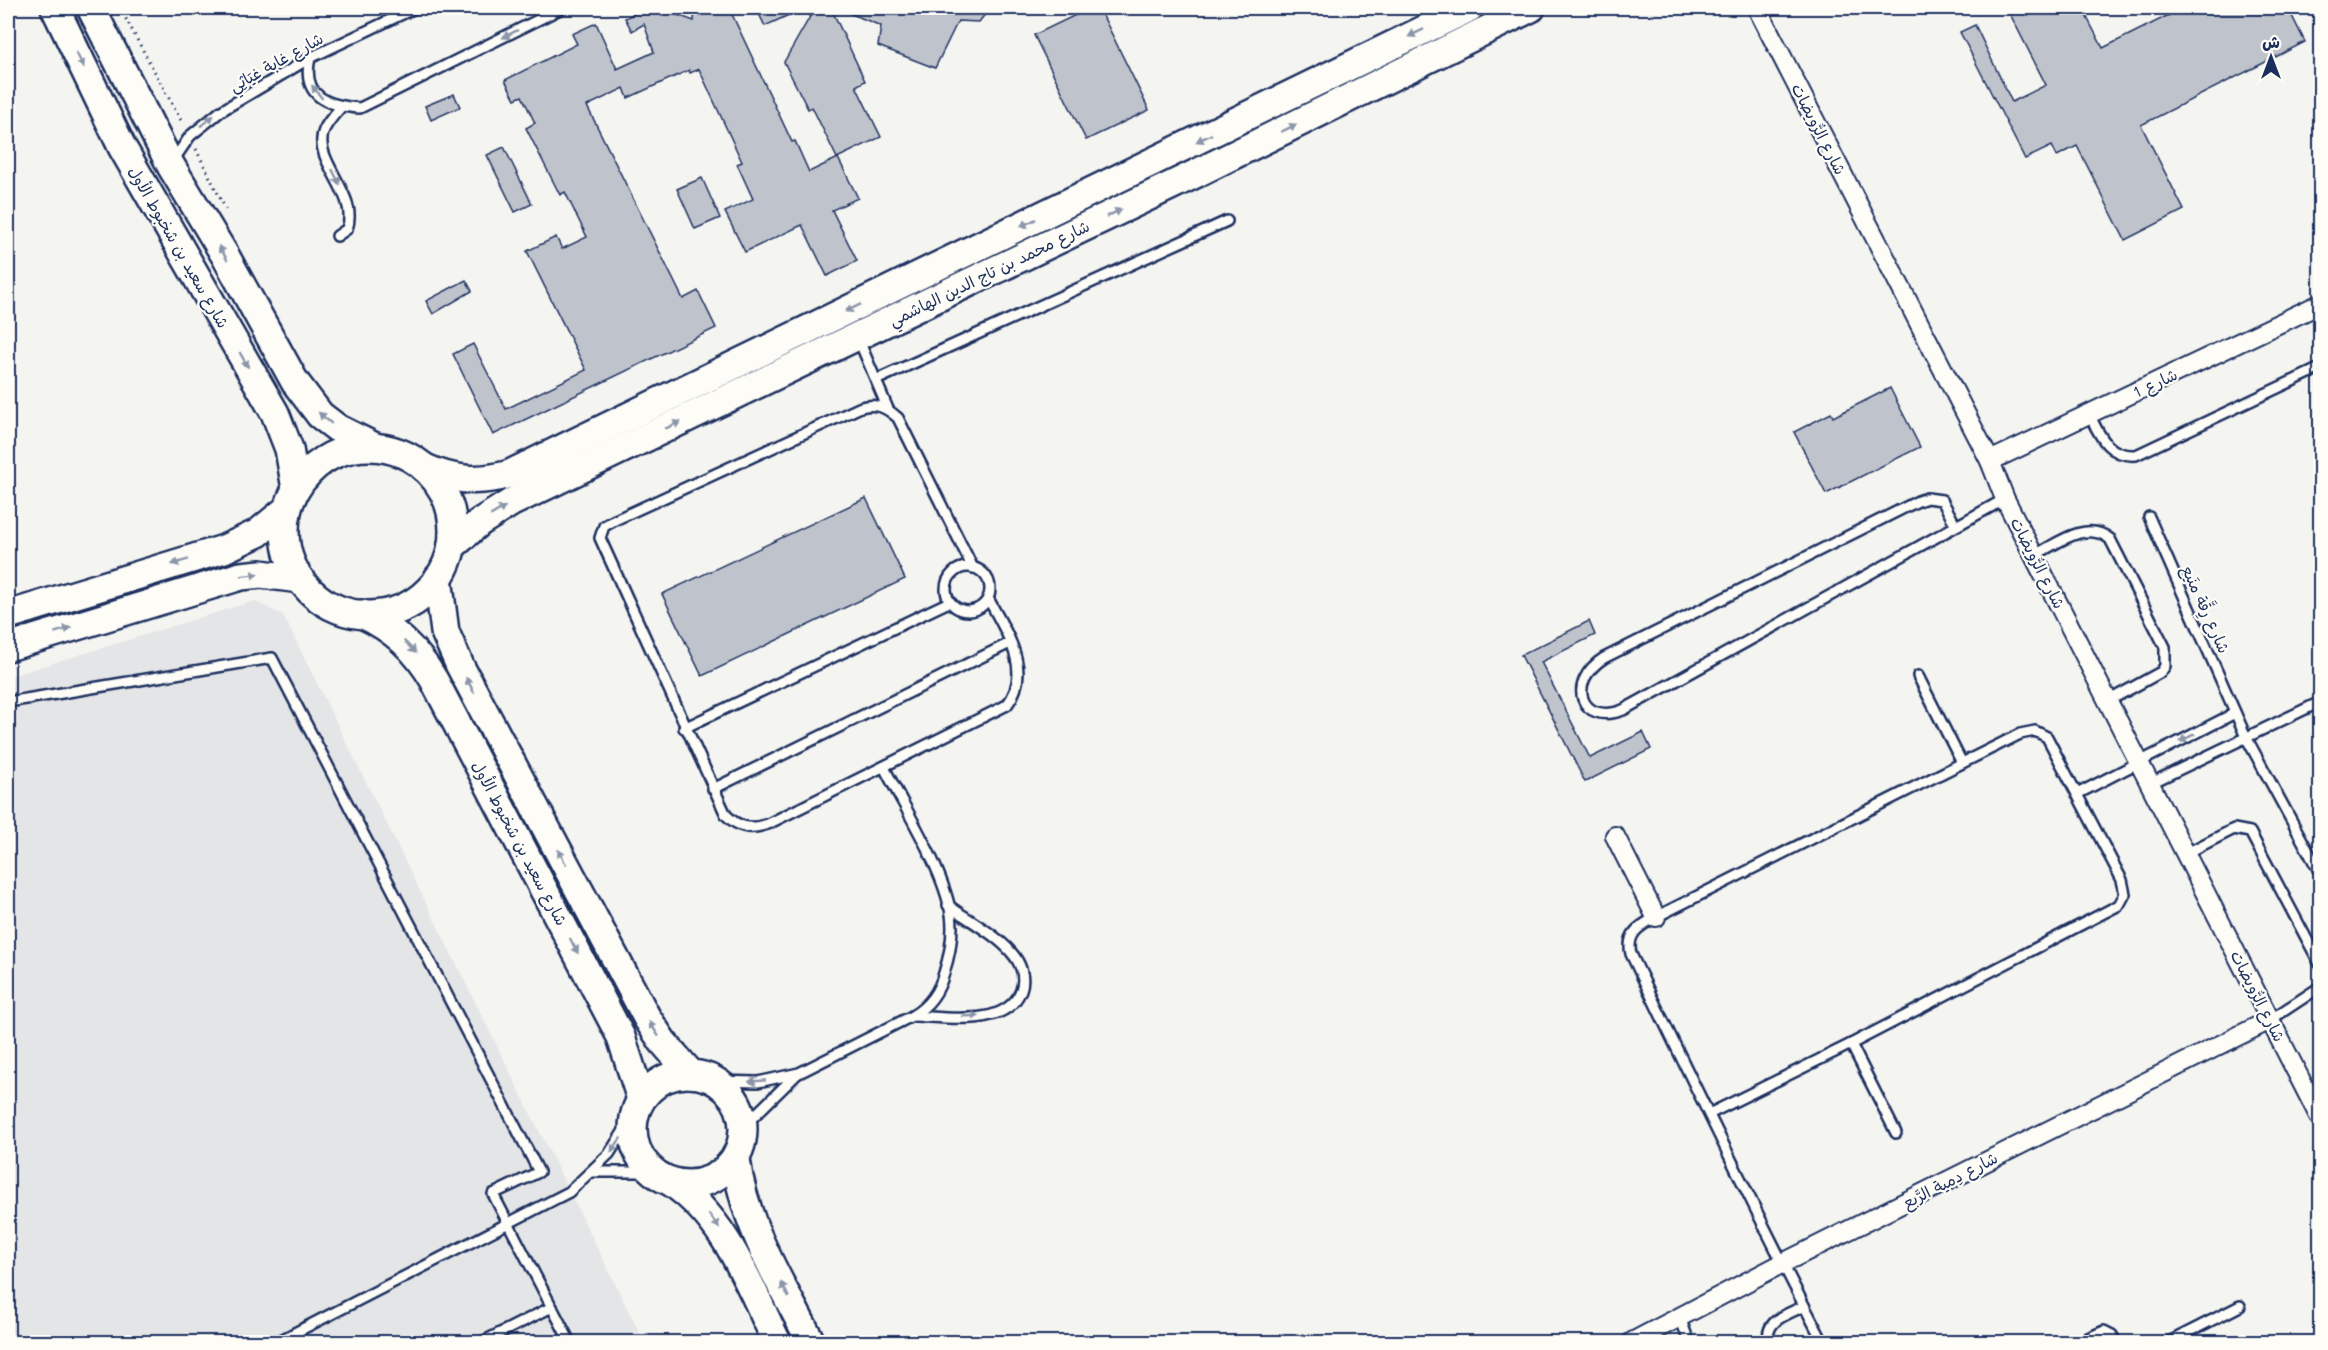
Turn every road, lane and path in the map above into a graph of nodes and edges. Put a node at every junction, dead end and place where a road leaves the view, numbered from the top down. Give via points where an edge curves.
1 (55, 8) edge
2 (91, 8) edge
3 (415, 8) edge
4 (562, 8) edge
5 (1469, 8) edge
6 (1531, 8) edge
7 (1757, 8) edge
8 (310, 58) junction
9 (341, 107) junction
10 (171, 166) junction
11 (1227, 221) dead end
12 (337, 236) dead end
13 (2320, 304) edge
14 (857, 336) junction
15 (2320, 368) edge
16 (876, 380) junction
17 (888, 409) junction
18 (2089, 414) junction
19 (375, 447) junction
20 (1990, 461) junction
21 (423, 467) junction
22 (291, 499) junction
23 (2006, 499) junction
24 (2149, 517) dead end
25 (1956, 526) junction
26 (452, 546) junction
27 (2035, 555) junction
28 (973, 568) junction
29 (438, 578) junction
30 (300, 579) junction
31 (988, 598) junction
32 (949, 602) junction
33 (362, 614) junction
34 (8, 615) edge
35 (1010, 643) junction
36 (8, 647) edge
37 (1918, 676) dead end
38 (2108, 701) junction
39 (8, 702) edge
40 (2320, 702) edge
41 (2235, 713) junction
42 (684, 728) junction
43 (2246, 737) junction
44 (1962, 763) junction
45 (2139, 763) junction
46 (884, 767) junction
47 (2149, 784) junction
48 (713, 789) junction
49 (2079, 793) junction
50 (1616, 836) dead end
51 (2185, 854) junction
52 (2320, 873) edge
53 (948, 905) junction
54 (1656, 917) junction
55 (2320, 964) edge
56 (2320, 987) edge
57 (912, 1016) junction
58 (2270, 1020) junction
59 (1851, 1044) junction
60 (799, 1073) junction
61 (703, 1077) junction
62 (638, 1107) junction
63 (1709, 1114) junction
64 (2320, 1118) edge
65 (743, 1127) junction
66 (1896, 1133) dead end
67 (736, 1159) junction
68 (593, 1172) junction
69 (662, 1177) junction
70 (508, 1223) junction
71 (1781, 1264) junction
72 (1803, 1306) junction
73 (2240, 1306) dead end
74 (552, 1308) junction
75 (1680, 1317) junction
76 (277, 1342) edge
77 (482, 1342) edge
78 (570, 1342) edge
79 (777, 1342) edge
80 (811, 1342) edge
81 (1632, 1342) edge
82 (1689, 1342) edge
83 (1769, 1342) edge
84 (1822, 1342) edge
85 (2079, 1342) edge
86 (2116, 1342) edge
87 (2169, 1342) edge

1 -> 22 main road, شارع سعيد بن شخبوط الأول via 122,147 275,413 289,449
2 - 10 main road, شارع سعيد بن شخبوط الأول
3 - 8 lane, شارع غابة غيَاثِي
4 -> 9 lane via 368,105
5 -> 21 main road, شارع محمد بن تاج الدين الهاشمي via 510,474 475,481
14 -> 6 main road, شارع محمد بن تاج الدين الهاشمي
7 - 20 street, شارع الرُّويضات
9 -> 8 lane via 313,91
10 -> 8 lane, شارع غابة غيَاثِي via 190,136 204,123
9 -> 12 lane via 327,124 322,138 350,217 347,229
19 -> 10 main road, شارع سعيد بن شخبوط الأول via 337,429 306,399
11 - 16 lane
13 - 18 street, شارع 1
14 - 16 lane
26 -> 14 main road, شارع محمد بن تاج الدين الهاشمي via 512,502
15 - 18 lane via 2136,455 2120,454 2106,446
16 - 17 lane
17 - 28 lane via 905,431
17 - 42 lane via 877,405 861,408 604,526 601,545
18 - 20 street, شارع 1
19 - 21 main road via 409,457
19 - 22 main road via 329,456 316,465
20 - 23 street, شارع الرُّويضات
21 - 26 main road via 435,479 451,511
22 - 30 main road via 284,523 286,546
22 -> 34 main road via 258,532 224,549
23 - 25 lane
23 - 27 street, شارع الرُّويضات
24 - 41 lane, شارع رِقَّة منَيع
25 - 25 lane via 1623,710 1597,712 1583,700 1585,675 1604,658 1918,501 1942,500
26 - 29 main road
27 - 38 street, شارع الرُّويضات
27 - 38 lane via 2079,532 2102,533 2110,540 2165,647 2161,672
28 - 31 lane via 986,576
28 - 32 lane via 958,569 948,578 945,590
29 - 33 main road via 405,606 380,614
61 -> 29 main road, شارع سعيد بن شخبوط الأول via 663,1042 647,1018 452,649 441,614
30 - 33 main road via 309,591 334,607
36 -> 30 main road via 241,576 261,574
31 - 32 lane via 979,609 966,612
31 - 35 lane
32 - 42 lane
33 -> 62 main road, شارع سعيد بن شخبوط الأول via 397,634 434,680 621,1037
35 - 46 lane via 1019,663 1017,688 1007,705
35 - 48 lane
37 - 44 lane
38 - 45 street, شارع الرُّويضات
39 - 70 lane via 272,657 539,1172 493,1194
40 - 43 lane
41 - 43 lane, شارع رِقَّة منَيع
41 -> 45 lane
42 - 48 lane
43 - 47 lane
43 - 52 lane, شارع رِقَّة منَيع
44 - 49 lane via 2034,731 2053,745
44 - 54 lane
45 - 47 street, شارع الرُّويضات
45 - 49 lane
46 - 48 lane via 758,828 735,824
46 - 53 lane via 940,879
47 - 51 street, شارع الرُّويضات
49 - 59 lane via 2122,880 2125,894 2119,905
50 - 54 street
51 - 55 lane via 2234,829 2250,832
51 - 58 street, شارع الرُّويضات
53 - 57 lane via 952,935 943,979 924,1010
57 -> 53 lane via 990,1016 1012,1004 1022,986 1022,969 1011,952
54 - 63 lane via 1636,928 1629,946 1631,954
56 - 58 lane
57 - 60 lane
58 - 64 street, شارع الرُّويضات
58 - 71 street, شارع دِمية الرَّبع
59 - 63 lane
59 - 66 lane
60 -> 61 lane via 758,1082
60 - 65 lane
61 - 62 main road via 677,1075 663,1080
61 - 65 main road via 730,1093 740,1109
62 -> 68 lane via 609,1155
62 - 69 main road via 632,1131 635,1147 642,1161
63 - 71 lane
65 - 67 main road
67 - 69 main road via 714,1178 700,1183
80 -> 67 main road via 753,1226 741,1193
68 - 69 lane
68 - 70 lane via 569,1192
69 -> 79 main road via 699,1203 721,1231
70 - 74 lane
70 - 76 lane
71 - 72 lane
71 - 75 street, شارع دِمية الرَّبع
72 - 83 lane via 1772,1322 1768,1328
72 - 84 lane
73 - 87 lane
74 - 77 lane
74 - 78 lane
75 - 81 street, شارع دِمية الرَّبع
75 - 82 lane
85 - 86 lane via 2104,1331

